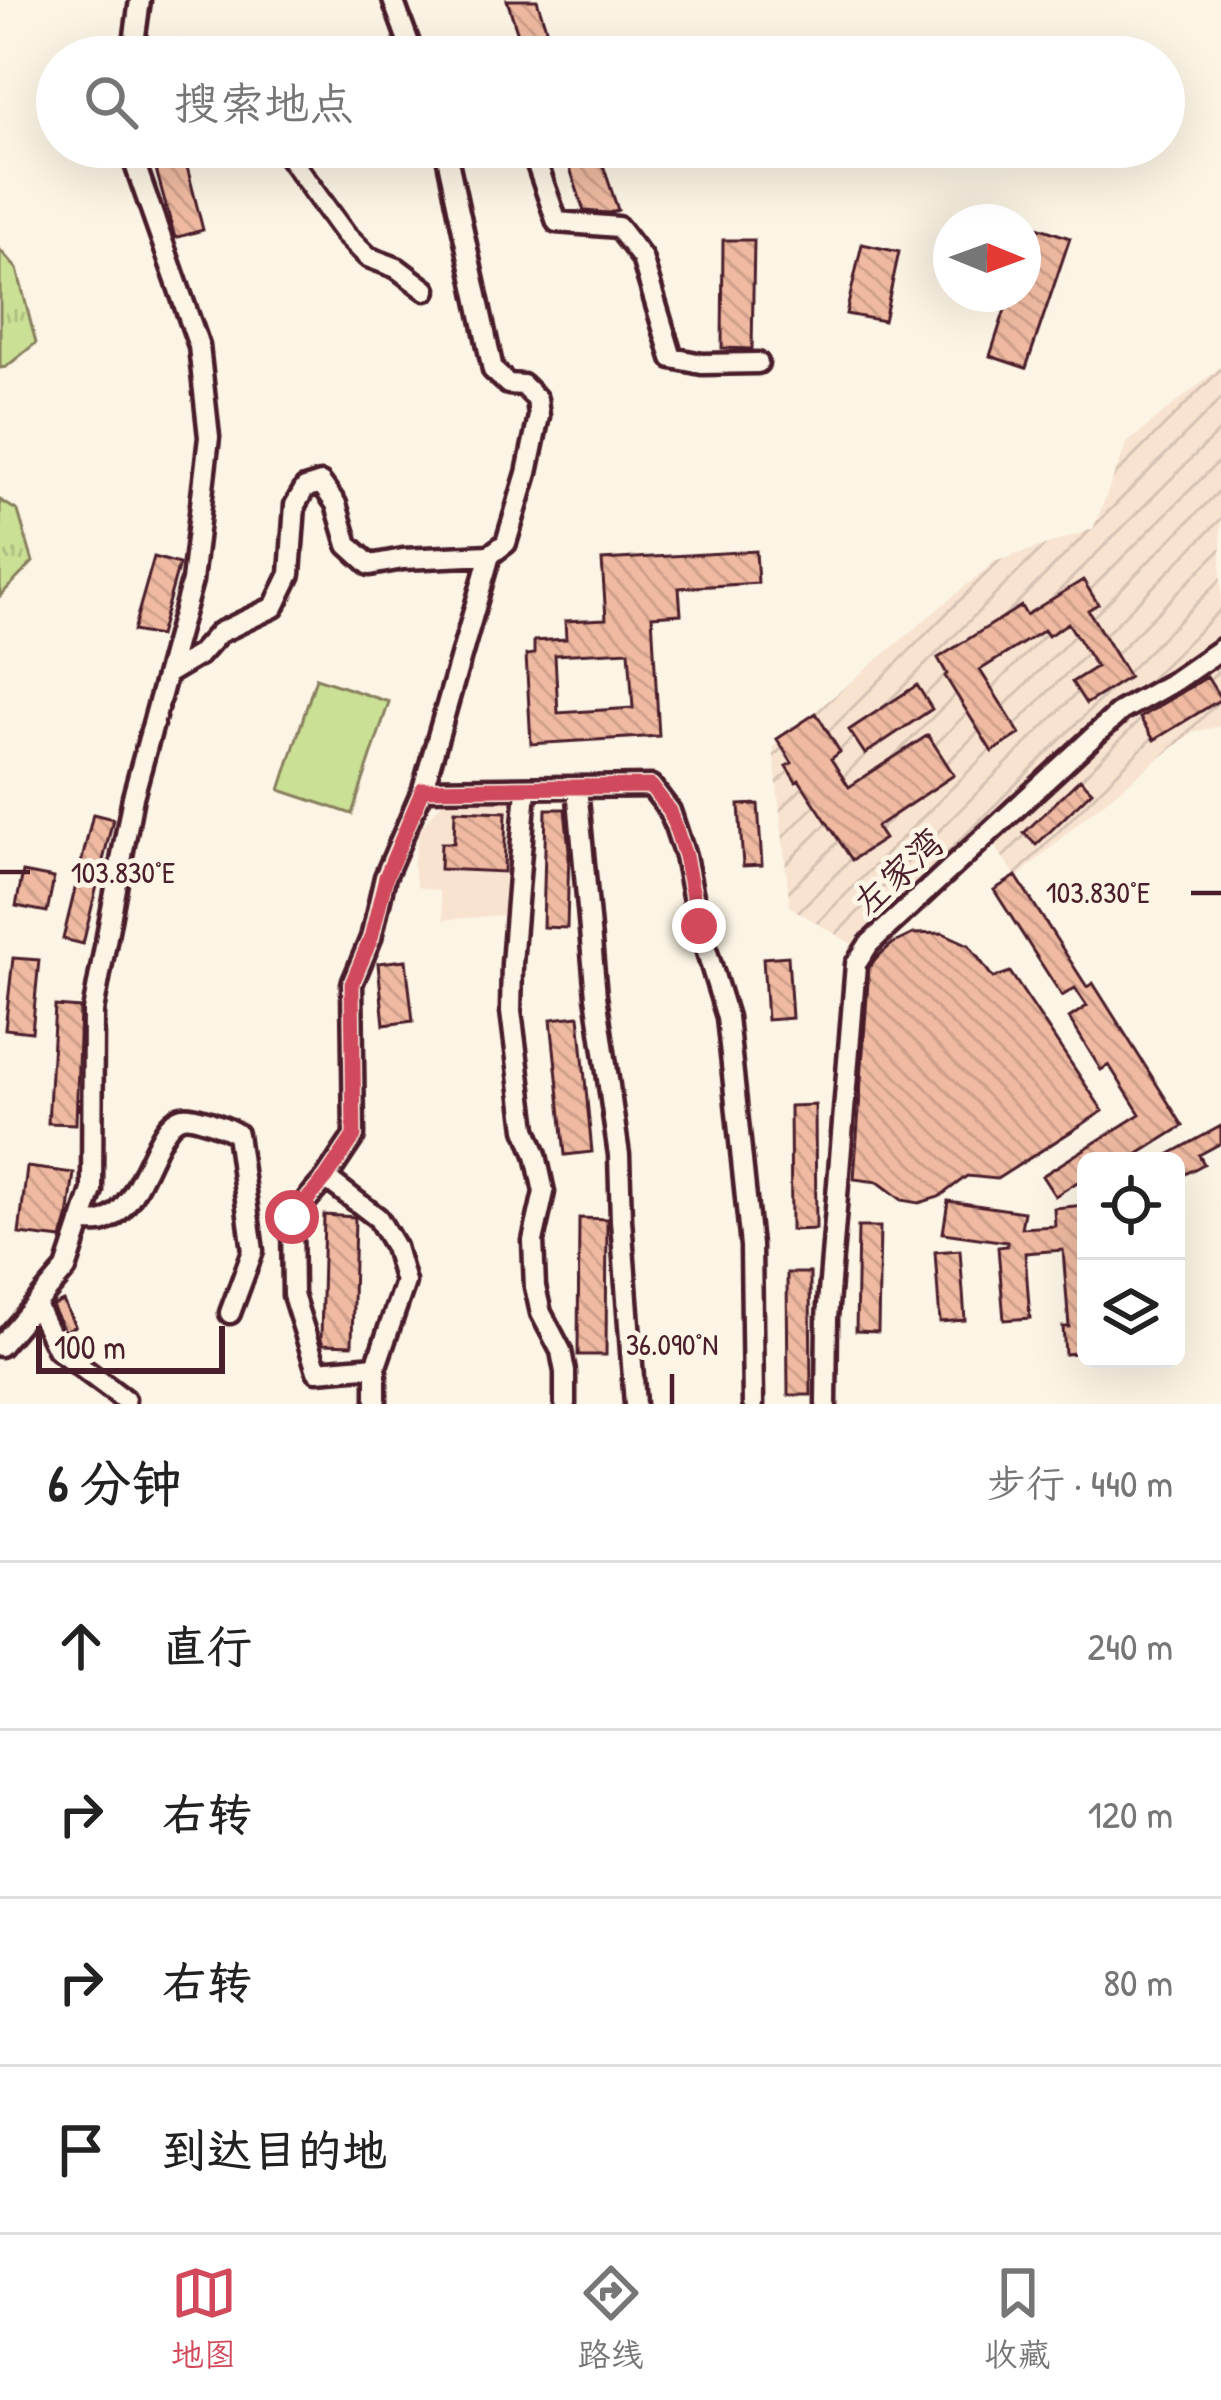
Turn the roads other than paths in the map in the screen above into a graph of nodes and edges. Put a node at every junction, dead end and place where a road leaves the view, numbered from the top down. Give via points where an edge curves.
1 (140, 0) edge
2 (393, 0) edge
3 (135, 36) edge
4 (407, 36) edge
5 (136, 168) edge
6 (297, 168) edge
7 (450, 168) edge
8 (538, 168) edge
9 (426, 290) dead end
10 (758, 363) dead end
11 (490, 555) junction
12 (1221, 649) edge
13 (166, 674) junction
14 (577, 788) junction
15 (423, 789) junction
16 (526, 789) junction
17 (326, 1178) junction
18 (81, 1222) junction
19 (37, 1305) junction
20 (230, 1312) dead end
21 (0, 1346) edge
22 (376, 1366) junction
23 (125, 1400) dead end
24 (376, 1404) edge
25 (566, 1404) edge
26 (635, 1404) edge
27 (753, 1404) edge
28 (826, 1404) edge

1 - 3 street
2 - 4 street
5 - 13 street via 199,346 209,436 192,581
6 - 9 street via 368,257
7 - 11 street via 493,370 523,385 537,399 539,416 510,535
8 - 10 street via 557,222 618,227 642,258 672,358
11 - 13 street via 370,565 348,545 321,483 305,488 295,505 290,574 274,607 219,633
11 - 15 street
12 - 28 street, 左家湾 via 1120,711 856,964
13 - 18 street via 133,797 93,1011 92,1190
14 - 16 street
14 - 26 street via 619,1155
14 - 27 street via 651,786 670,811 685,856 727,1016 737,1089 752,1246
15 - 16 street
15 - 17 street via 352,984 354,1136
16 - 25 street via 511,1011 526,1129 544,1192 533,1240 535,1287 561,1351
17 - 22 street via 378,1217 405,1282
17 - 22 street via 292,1217 292,1294 317,1371
18 - 19 street via 66,1269
18 - 20 street via 100,1222 125,1204 180,1117 230,1129 254,1251
19 - 21 street
19 - 23 street via 57,1348
22 - 24 street

